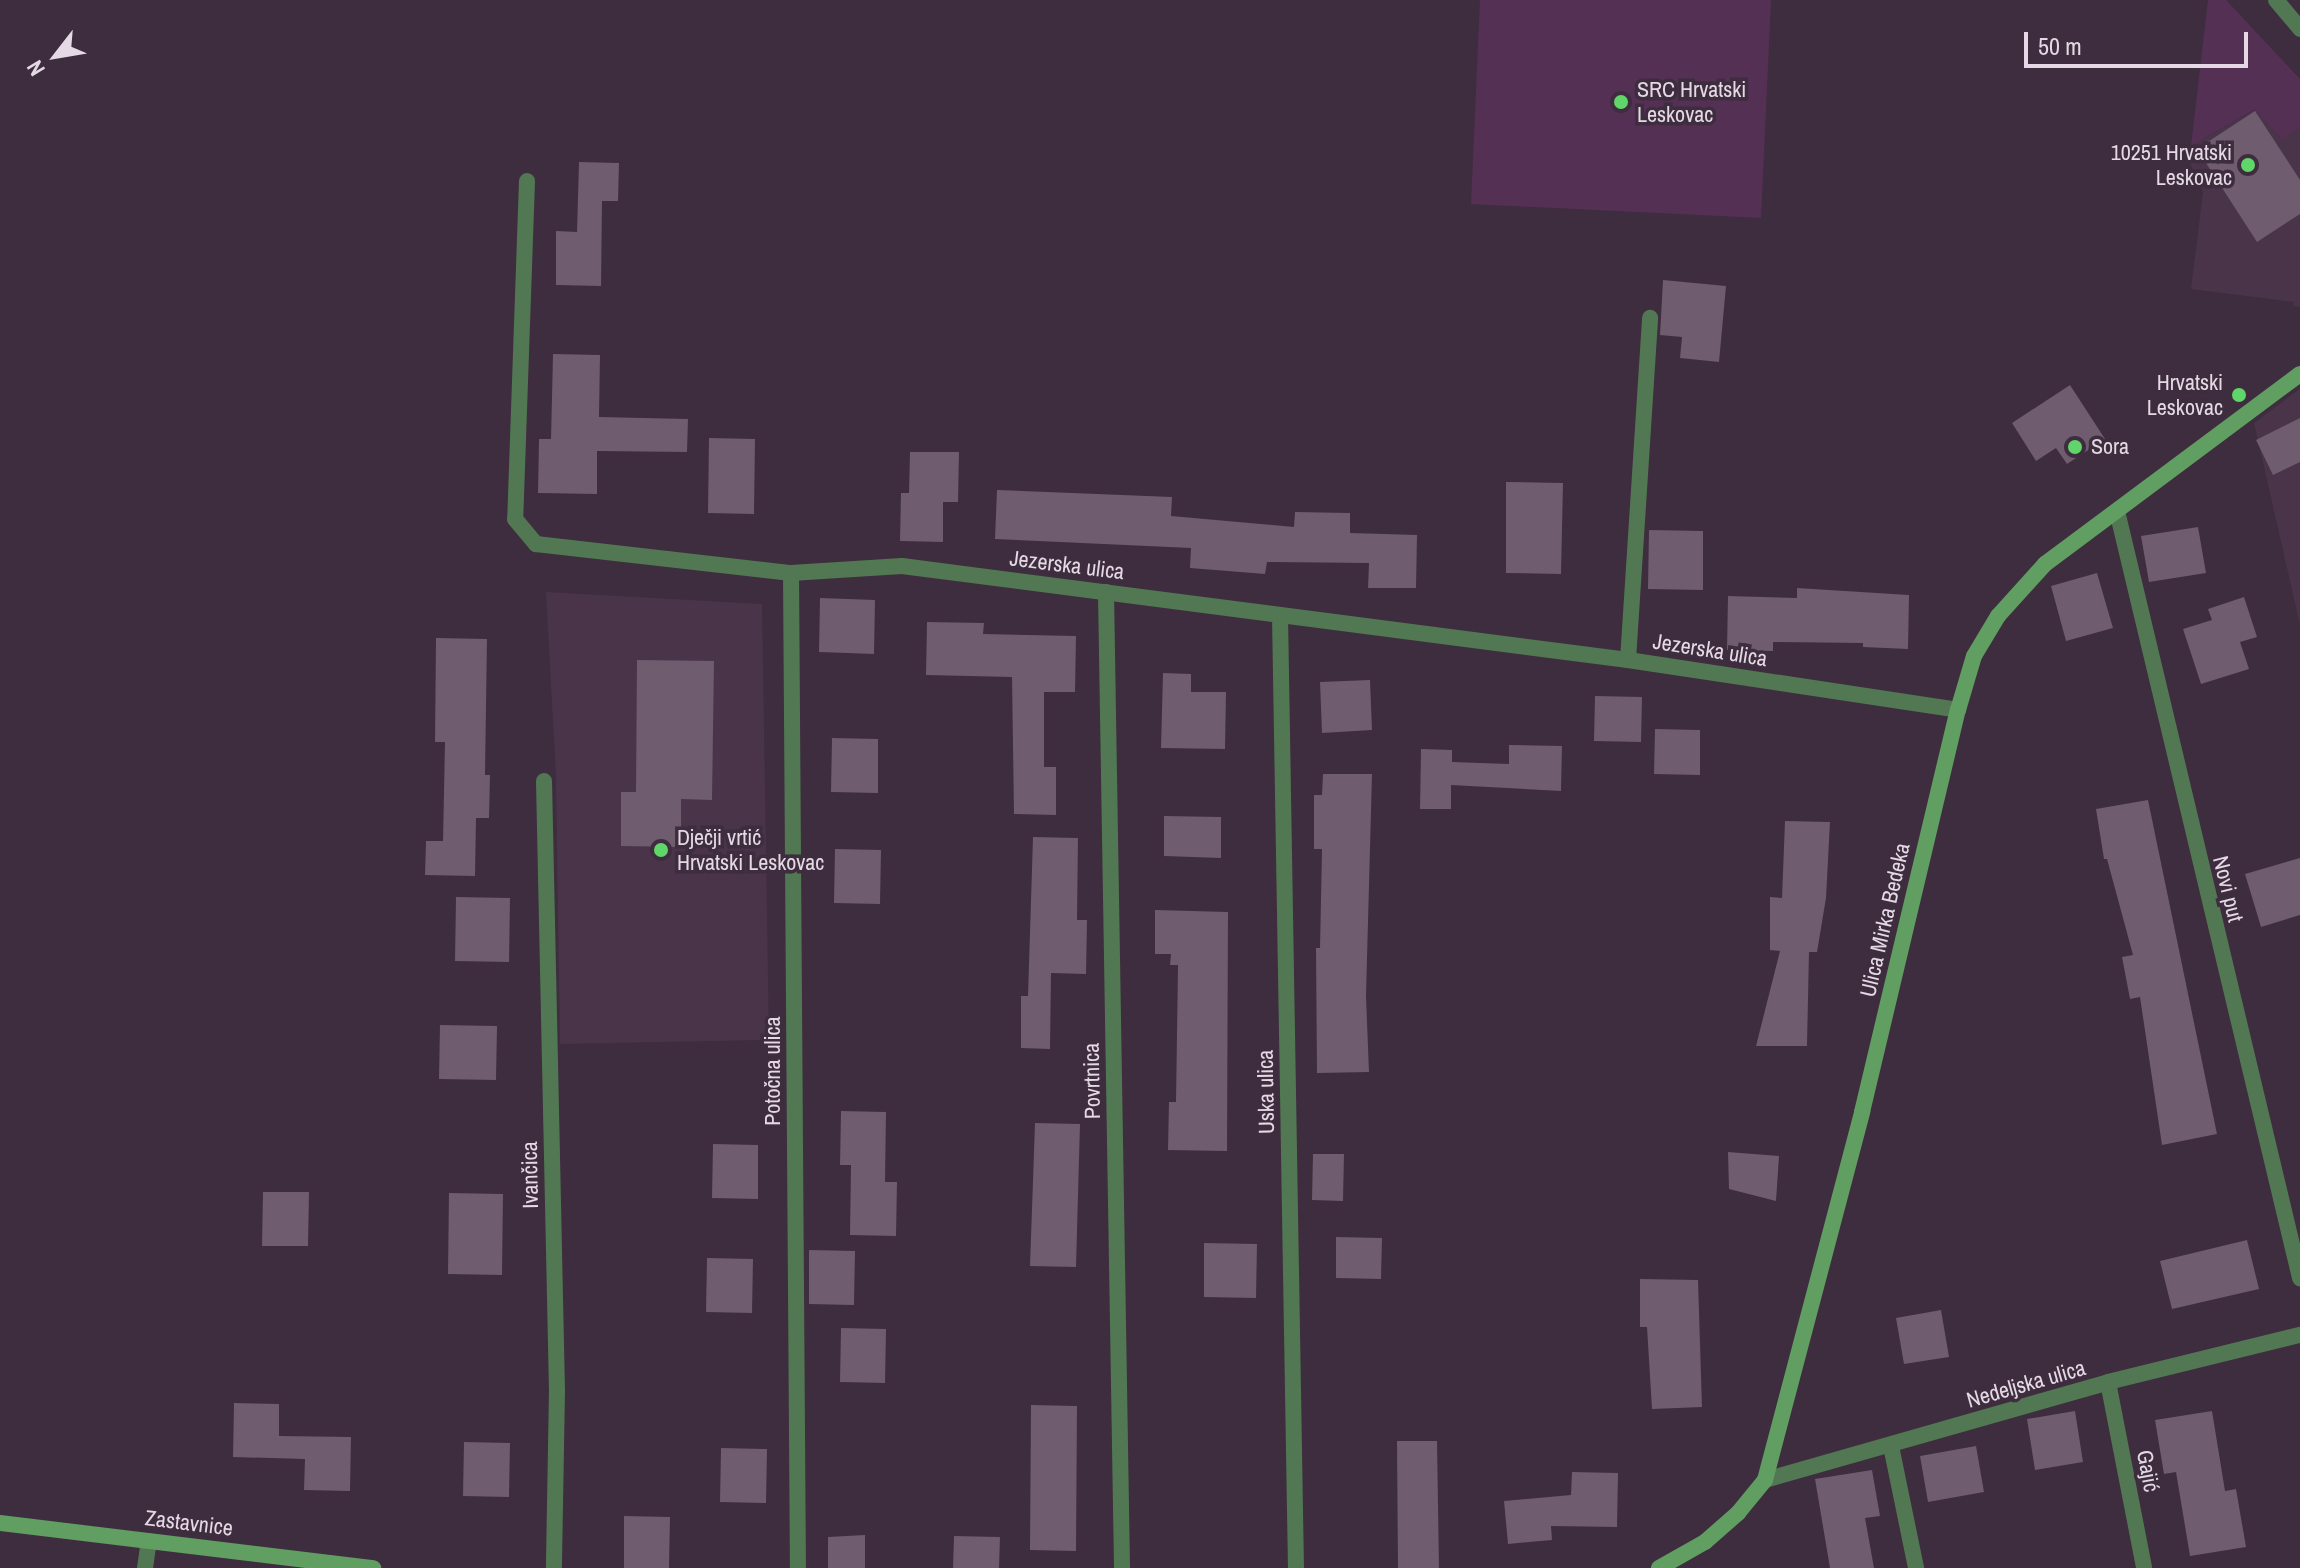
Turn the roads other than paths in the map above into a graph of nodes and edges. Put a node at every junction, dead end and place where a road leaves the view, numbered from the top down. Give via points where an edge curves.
1 (2276, 0) edge
2 (2300, 29) edge
3 (527, 181) dead end
4 (1650, 318) dead end
5 (2300, 374) edge
6 (2117, 511) junction
7 (791, 573) junction
8 (1106, 592) junction
9 (1280, 615) junction
10 (1628, 660) junction
11 (1958, 710) junction
12 (544, 781) dead end
13 (2300, 1278) edge
14 (2300, 1335) edge
15 (2108, 1382) junction
16 (1891, 1446) junction
17 (1765, 1480) junction
18 (0, 1523) edge
19 (149, 1541) junction
20 (145, 1568) edge
21 (373, 1568) edge
22 (554, 1568) edge
23 (798, 1568) edge
24 (1122, 1568) edge
25 (1296, 1568) edge
26 (1659, 1568) edge
27 (1916, 1568) edge
28 (2144, 1568) edge

1 - 2 street
3 - 7 street, Jezerska ulica via 515,519 536,544
4 - 10 street
5 - 6 main road, Ulica Mirka Bedeka
6 - 11 main road, Ulica Mirka Bedeka via 2045,564 1998,616 1974,656
6 - 13 street, Novi put
7 - 8 street, Jezerska ulica via 902,566
7 - 23 street, Potočna ulica
8 - 9 street, Jezerska ulica
8 - 24 street, Povrtnica
9 - 10 street, Jezerska ulica
9 - 25 street, Uska ulica
10 - 11 street, Jezerska ulica
11 - 17 main road, Ulica Mirka Bedeka via 1862,1112
12 - 22 street, Ivančica via 557,1390
14 - 15 street, Nedeljska ulica
15 - 16 street, Nedeljska ulica
15 - 28 street, Gajić
16 - 17 street, Nedeljska ulica
16 - 27 street
17 - 26 main road, Ulica Mirka Bedeka via 1705,1542
18 - 19 main road, Zastavnice
19 - 20 street
19 - 21 main road, Zastavnice

